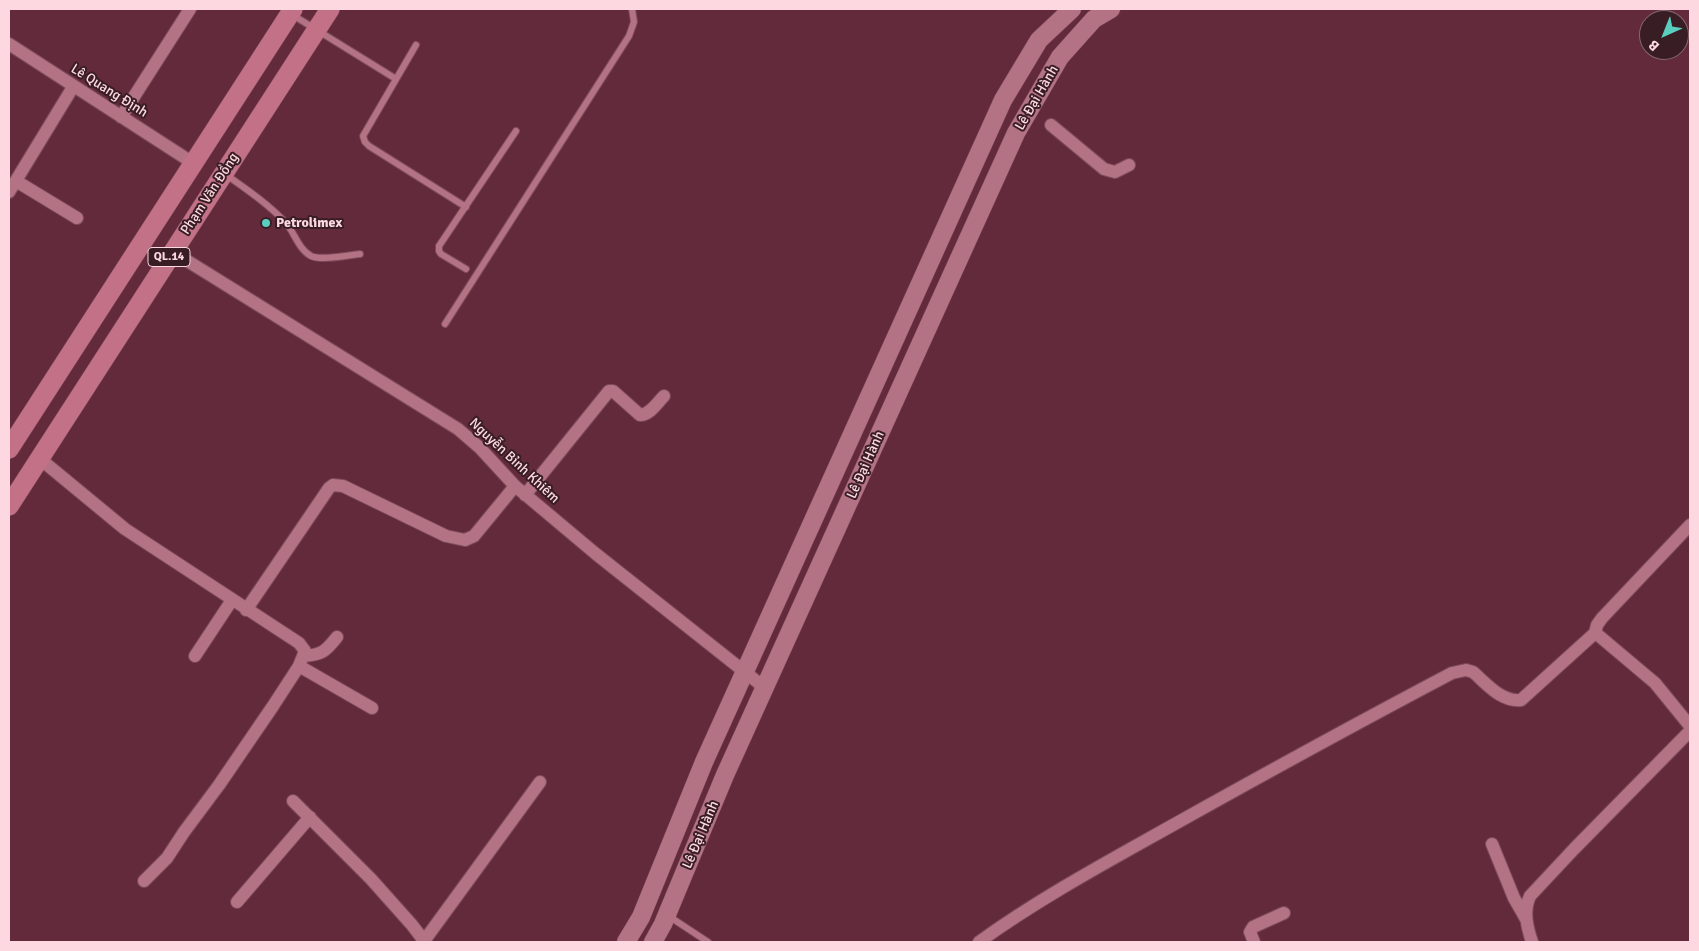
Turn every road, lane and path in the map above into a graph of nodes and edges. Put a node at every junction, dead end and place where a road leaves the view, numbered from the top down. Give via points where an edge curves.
1 (190, 9) edge
2 (330, 9) edge
3 (632, 9) edge
4 (1072, 9) edge
5 (1111, 9) edge
6 (291, 11) edge
7 (316, 30) junction
8 (9, 44) edge
9 (416, 45) dead end
10 (396, 79) junction
11 (73, 87) junction
12 (121, 117) junction
13 (1051, 125) dead end
14 (516, 131) dead end
15 (193, 163) junction
16 (1129, 165) dead end
17 (224, 173) junction
18 (16, 181) junction
19 (9, 192) edge
20 (466, 207) junction
21 (77, 218) dead end
22 (173, 252) junction
23 (360, 254) dead end
24 (466, 269) dead end
25 (445, 324) dead end
26 (664, 396) dead end
27 (9, 449) edge
28 (39, 458) junction
29 (515, 486) junction
30 (525, 495) junction
31 (9, 506) edge
32 (1690, 525) edge
33 (232, 600) junction
34 (246, 610) junction
35 (1595, 634) junction
36 (337, 636) dead end
37 (195, 656) dead end
38 (301, 661) junction
39 (744, 672) junction
40 (765, 688) junction
41 (372, 708) dead end
42 (1690, 726) edge
43 (1690, 730) edge
44 (540, 782) dead end
45 (292, 801) dead end
46 (310, 817) junction
47 (1492, 844) dead end
48 (144, 881) dead end
49 (237, 902) dead end
50 (1284, 913) dead end
51 (667, 915) junction
52 (1526, 918) junction
53 (424, 942) edge
54 (626, 942) edge
55 (653, 942) edge
56 (708, 942) edge
57 (979, 942) edge
58 (1254, 942) edge
59 (1532, 942) edge

1 - 12 street
2 - 7 main road, Phạm Văn Đồng / QL.14
3 - 25 lane via 634,22 629,36
4 - 39 main road, Lê Đại Hành via 1039,40 1003,100
5 - 40 main road, Lê Đại Hành via 1094,18 1060,57 1016,133
6 - 7 lane
6 - 15 main road, QL.14
7 - 10 lane
7 - 17 main road, Phạm Văn Đồng / QL.14
8 - 11 street, Lê Quang Định
9 - 10 lane
10 - 20 lane via 363,136 364,142
11 - 12 street, Lê Quang Định
11 - 18 street
12 - 15 street, Lê Quang Định
13 - 16 street via 1104,169 1115,172
14 - 20 lane
15 - 27 main road, QL.14
17 - 22 main road, Phạm Văn Đồng / QL.14
17 - 23 lane via 266,203 288,224 310,256
18 - 19 street
18 - 21 street
20 - 24 lane via 439,246 439,251
22 - 28 main road, Phạm Văn Đồng / QL.14
22 - 29 street, Nguyễn Bỉnh Khiêm via 458,429
26 - 30 street via 647,414 640,415 613,391 609,392
28 - 31 main road, Phạm Văn Đồng / QL.14
28 - 33 street via 113,520
29 - 30 street, Nguyễn Bỉnh Khiêm
29 - 34 street via 474,536 465,540 446,536 344,486 333,485
30 - 39 street, Nguyễn Bỉnh Khiêm
32 - 35 street via 1602,618
33 - 34 street
33 - 37 street
34 - 38 street via 299,643 305,651
35 - 42 street via 1655,683
35 - 57 street via 1521,700 1506,698 1473,672 1452,673 1072,882
36 - 38 street via 326,650
38 - 41 street
38 - 48 street via 254,735 167,858
39 - 40 street, Nguyễn Bỉnh Khiêm
39 - 54 main road, Lê Đại Hành via 641,917
40 - 51 main road, Lê Đại Hành
43 - 52 street via 1536,890 1527,904
44 - 53 street
45 - 46 street
46 - 49 street
46 - 53 street via 371,879
47 - 52 street via 1514,898
50 - 58 street via 1253,927 1250,932
51 - 55 main road, Lê Đại Hành
51 - 56 lane
52 - 59 street

